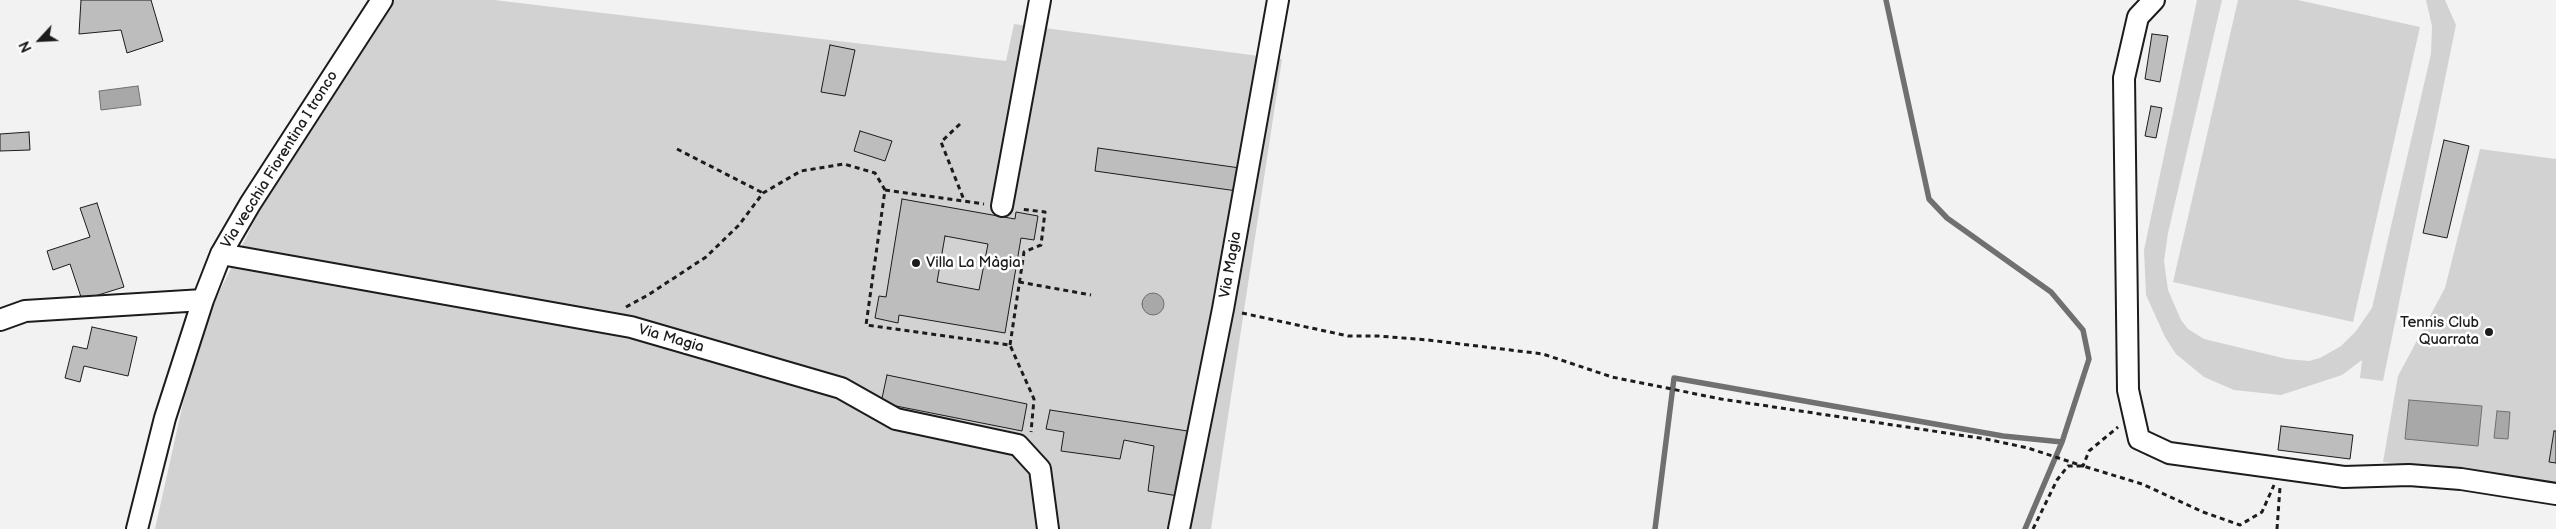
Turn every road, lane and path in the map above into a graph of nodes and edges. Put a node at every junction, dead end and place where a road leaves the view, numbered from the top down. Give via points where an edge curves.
1 (382, 0) edge
2 (1040, 0) edge
3 (1278, 0) edge
4 (2154, 0) edge
5 (960, 124) dead end
6 (677, 149) dead end
7 (885, 190) junction
8 (763, 193) junction
9 (964, 201) junction
10 (1002, 206) junction
11 (221, 254) junction
12 (1019, 282) junction
13 (1091, 295) dead end
14 (203, 300) junction
15 (1223, 309) junction
16 (0, 320) edge
17 (600, 320) junction
18 (1010, 345) junction
19 (2131, 403) junction
20 (1029, 458) junction
21 (2083, 466) junction
22 (2282, 469) junction
23 (2556, 494) edge
24 (137, 529) edge
25 (1048, 529) edge
26 (1180, 529) edge
27 (2033, 529) edge
28 (2277, 529) edge

1 - 11 street, Via vecchia Fiorentina I tronco
2 - 10 street
3 - 15 street, Via Magia
4 - 19 street via 2138,17 2124,78 2128,380
5 - 9 path via 941,142
6 - 8 path
7 - 8 path via 875,173 844,164 801,171
7 - 9 path
7 - 18 path via 866,325
8 - 17 path via 739,225 706,257 648,295
9 - 10 path
10 - 12 path via 1045,212 1041,245 1024,252
11 - 14 street, Via vecchia Fiorentina I tronco
11 - 17 street, Via Magia
12 - 13 path
12 - 18 path
14 - 16 street via 25,311
14 - 24 street, Via vecchia Fiorentina I tronco via 165,418
15 - 21 path via 1348,336 1428,340 1544,354 1612,376 1721,399 1986,438
15 - 26 street, Via Magia
17 - 20 street, Via Magia via 841,388 896,419 1018,445
18 - 20 path via 1034,399
19 - 21 path via 2116,430 2089,451
19 - 22 street via 2139,439 2169,453
20 - 25 street, Via Magia via 1040,470
21 - 22 path via 2142,484 2240,525 2262,512
21 - 27 path via 2068,466 2057,480
22 - 23 street via 2344,477 2409,475 2461,479
22 - 28 path

